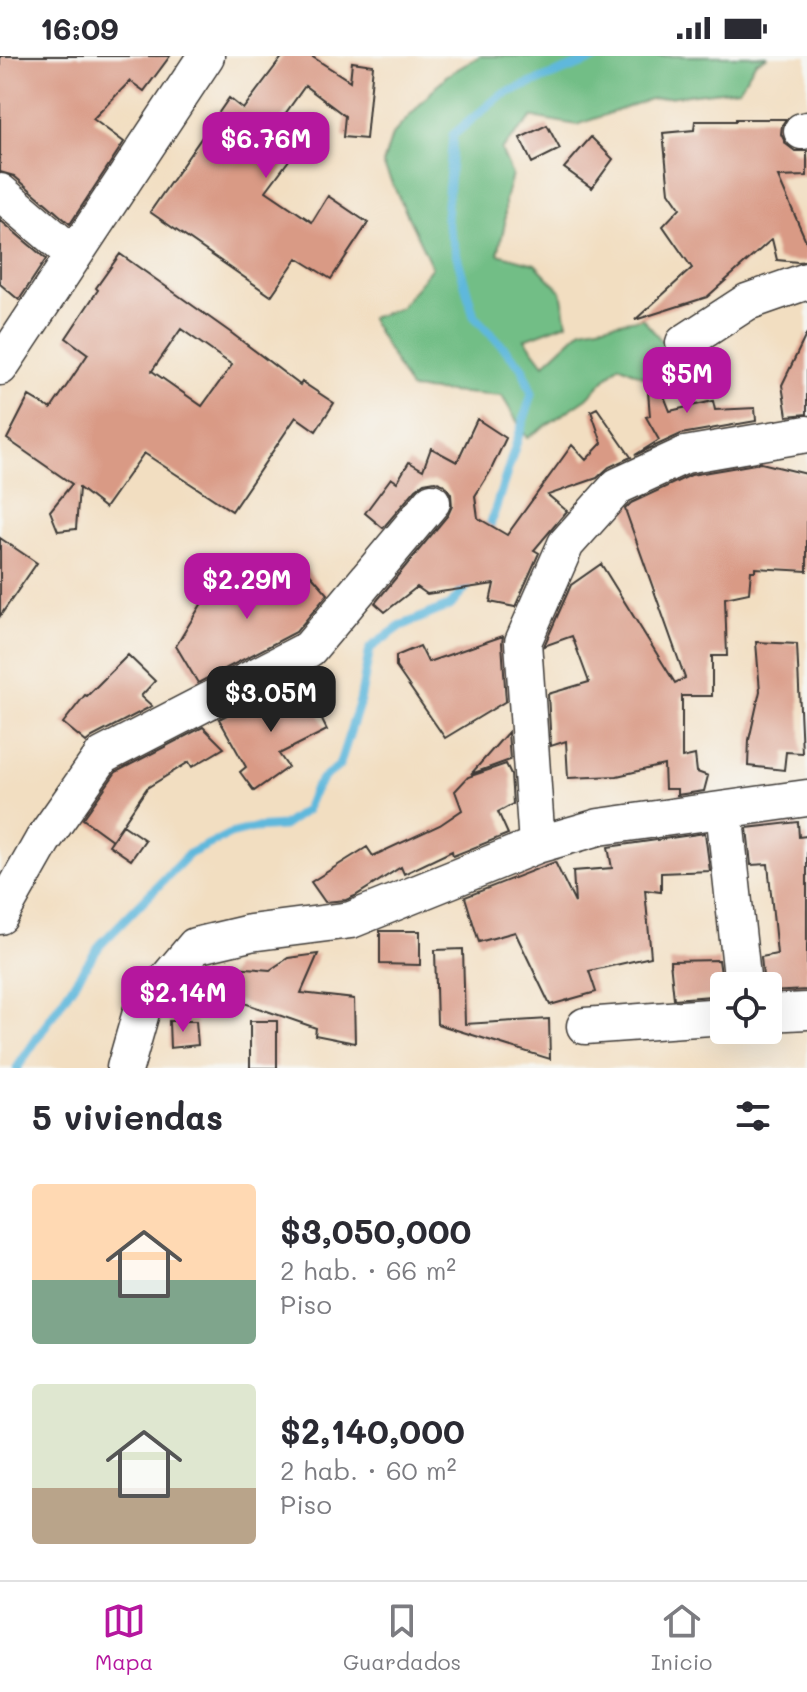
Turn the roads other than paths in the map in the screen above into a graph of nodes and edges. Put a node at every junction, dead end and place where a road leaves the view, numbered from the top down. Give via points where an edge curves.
1 (206, 56) edge
2 (0, 192) edge
3 (74, 255) junction
4 (807, 281) edge
5 (684, 343) dead end
6 (0, 367) edge
7 (807, 434) edge
8 (432, 502) dead end
9 (807, 798) edge
10 (724, 810) junction
11 (537, 845) junction
12 (0, 916) edge
13 (741, 972) edge
14 (807, 1011) edge
15 (782, 1012) edge
16 (710, 1017) edge
17 (585, 1026) dead end
18 (125, 1068) edge

1 - 3 street
2 - 3 street
3 - 6 street
4 - 5 street via 747,302
7 - 11 street via 685,455 618,486 566,544 523,642
8 - 12 street via 309,649 102,756 43,840
9 - 10 street
10 - 11 street via 599,827
10 - 13 street
11 - 18 street via 351,920 195,946 142,1009
14 - 15 street
16 - 17 street

